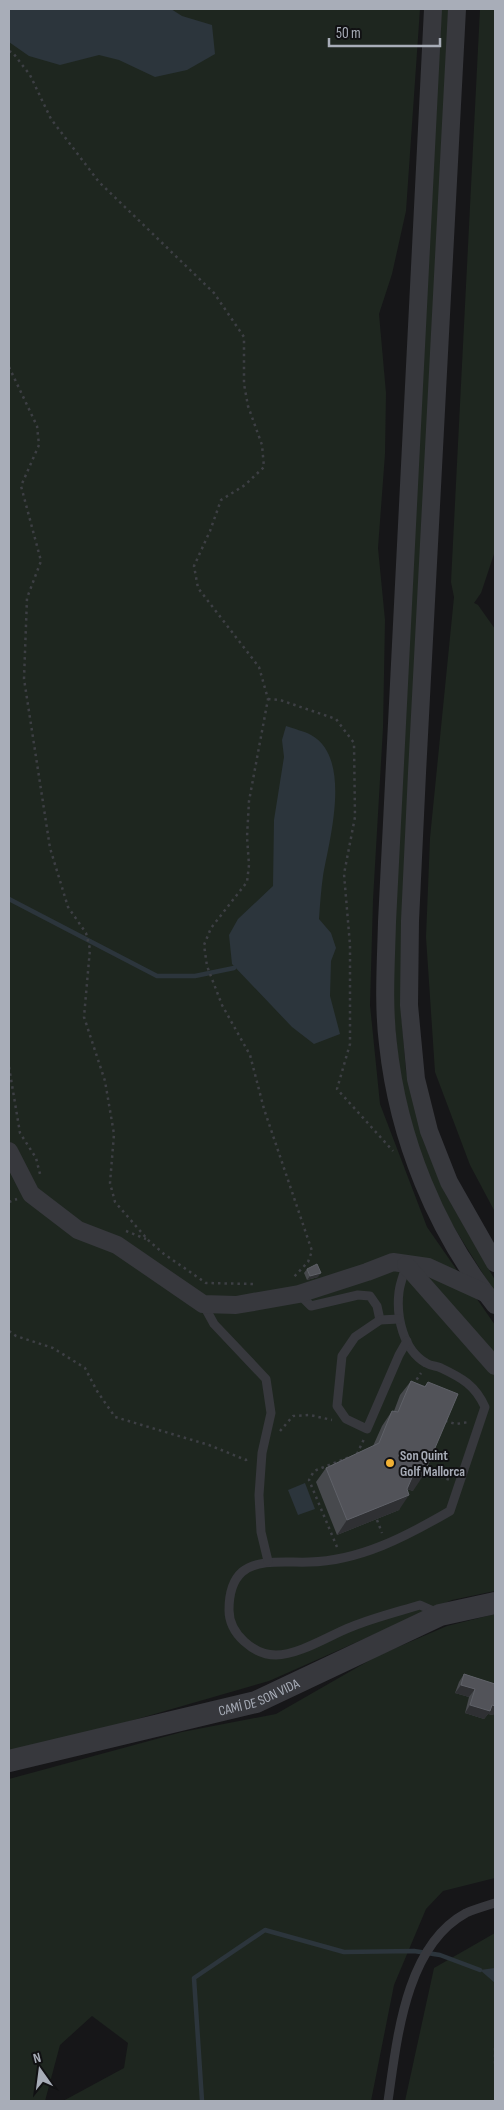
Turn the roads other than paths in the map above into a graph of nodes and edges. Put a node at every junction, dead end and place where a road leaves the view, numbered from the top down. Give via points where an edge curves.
1 (434, 9) edge
2 (457, 9) edge
3 (9, 1151) edge
4 (495, 1263) edge
5 (406, 1265) junction
6 (299, 1294) junction
7 (490, 1299) edge
8 (203, 1304) junction
9 (399, 1319) junction
10 (380, 1320) junction
11 (407, 1341) junction
12 (495, 1366) edge
13 (268, 1561) junction
14 (495, 1603) edge
15 (440, 1614) junction
16 (9, 1761) edge
17 (495, 1903) edge
18 (388, 2101) edge

1 - 7 street via 388,903 387,1042 406,1138 426,1191
2 - 4 street via 410,921 409,1005 416,1080 428,1131 449,1182
3 - 8 street via 31,1194 78,1230 117,1245
5 - 6 street via 393,1262
5 - 7 street via 428,1267
5 - 9 lane via 399,1291
5 - 12 street
6 - 8 street via 236,1305
6 - 10 lane via 311,1306 358,1294 370,1296 377,1306
8 - 13 lane via 214,1324 266,1380 272,1413 263,1449 259,1495 261,1532
9 - 10 lane
9 - 11 lane
10 - 11 lane via 355,1337 342,1356 337,1406 346,1419 367,1429
11 - 13 lane via 419,1358 466,1381 478,1393 485,1407 450,1511 366,1553 311,1562
13 - 15 lane via 242,1571 229,1594 229,1615 240,1638 260,1653 278,1655 294,1652 352,1626 420,1605
14 - 15 street, CAMÍ DE SON VIDA
15 - 16 street, CAMÍ DE SON VIDA via 256,1702
17 - 18 lane via 466,1914 431,1944 414,1976 402,2021

